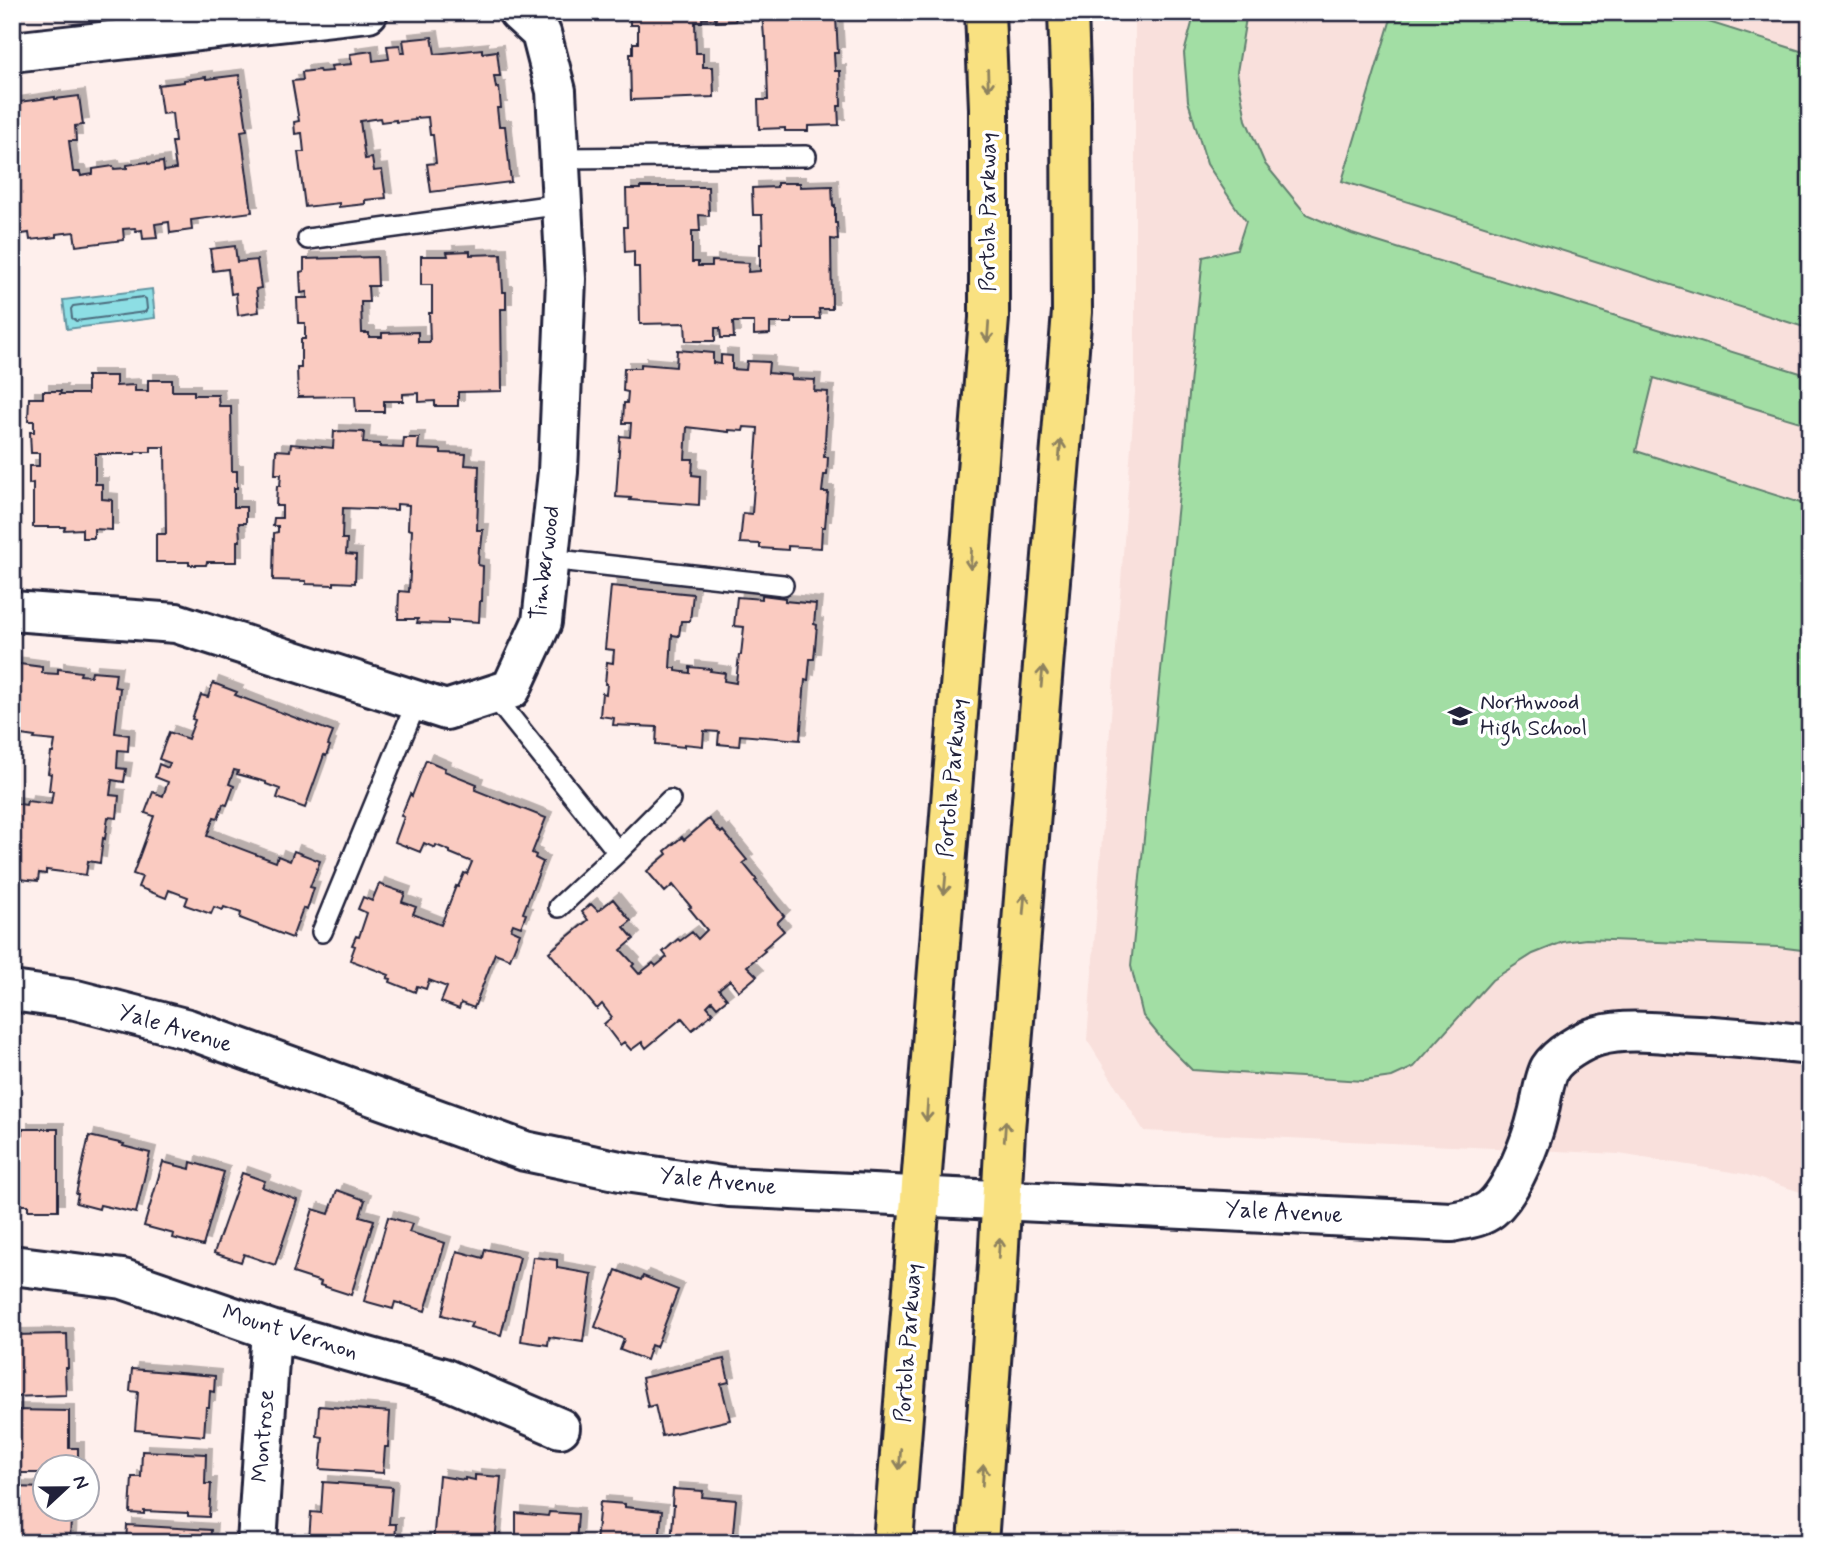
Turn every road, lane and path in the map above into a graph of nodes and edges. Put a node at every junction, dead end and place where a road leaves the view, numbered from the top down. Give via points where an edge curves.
1 (368, 12) edge
2 (985, 12) edge
3 (1068, 12) edge
4 (526, 15) edge
5 (217, 21) edge
6 (12, 52) edge
7 (806, 156) dead end
8 (559, 158) junction
9 (562, 204) junction
10 (308, 239) dead end
11 (549, 559) junction
12 (783, 585) dead end
13 (12, 611) edge
14 (493, 695) junction
15 (417, 701) junction
16 (670, 800) dead end
17 (618, 852) junction
18 (559, 907) dead end
19 (322, 932) dead end
20 (12, 991) edge
21 (1810, 1045) edge
22 (920, 1195) junction
23 (1002, 1199) junction
24 (12, 1265) edge
25 (271, 1330) junction
26 (560, 1428) dead end
27 (257, 1543) edge
28 (893, 1543) edge
29 (978, 1543) edge

1 - 5 street
2 -> 22 main road, Portola Parkway via 989,318
23 -> 3 main road via 1072,312
4 - 8 street, Timberwood via 541,33 556,90
5 - 6 street
7 - 8 lane
8 - 9 street, Timberwood
9 - 10 lane
9 - 11 street, Timberwood via 566,279 558,472
11 - 12 lane
11 - 14 street, Timberwood via 542,622 512,689
13 - 15 street, Timberwood via 176,623
14 - 15 street, Timberwood via 446,710
14 - 17 lane
15 - 19 lane
16 - 17 lane
17 - 18 lane
20 - 22 street, Yale Avenue via 76,1000 188,1029 525,1151 729,1187
21 - 23 street, Yale Avenue via 1644,1032 1596,1036 1569,1050 1550,1068 1526,1151 1493,1208 1451,1222
22 - 23 street, Yale Avenue
22 -> 28 main road, Portola Parkway
29 -> 23 main road
24 - 25 street, Mount Vernon via 123,1279
25 - 26 street, Mount Vernon via 443,1378
25 - 27 street, Montrose

